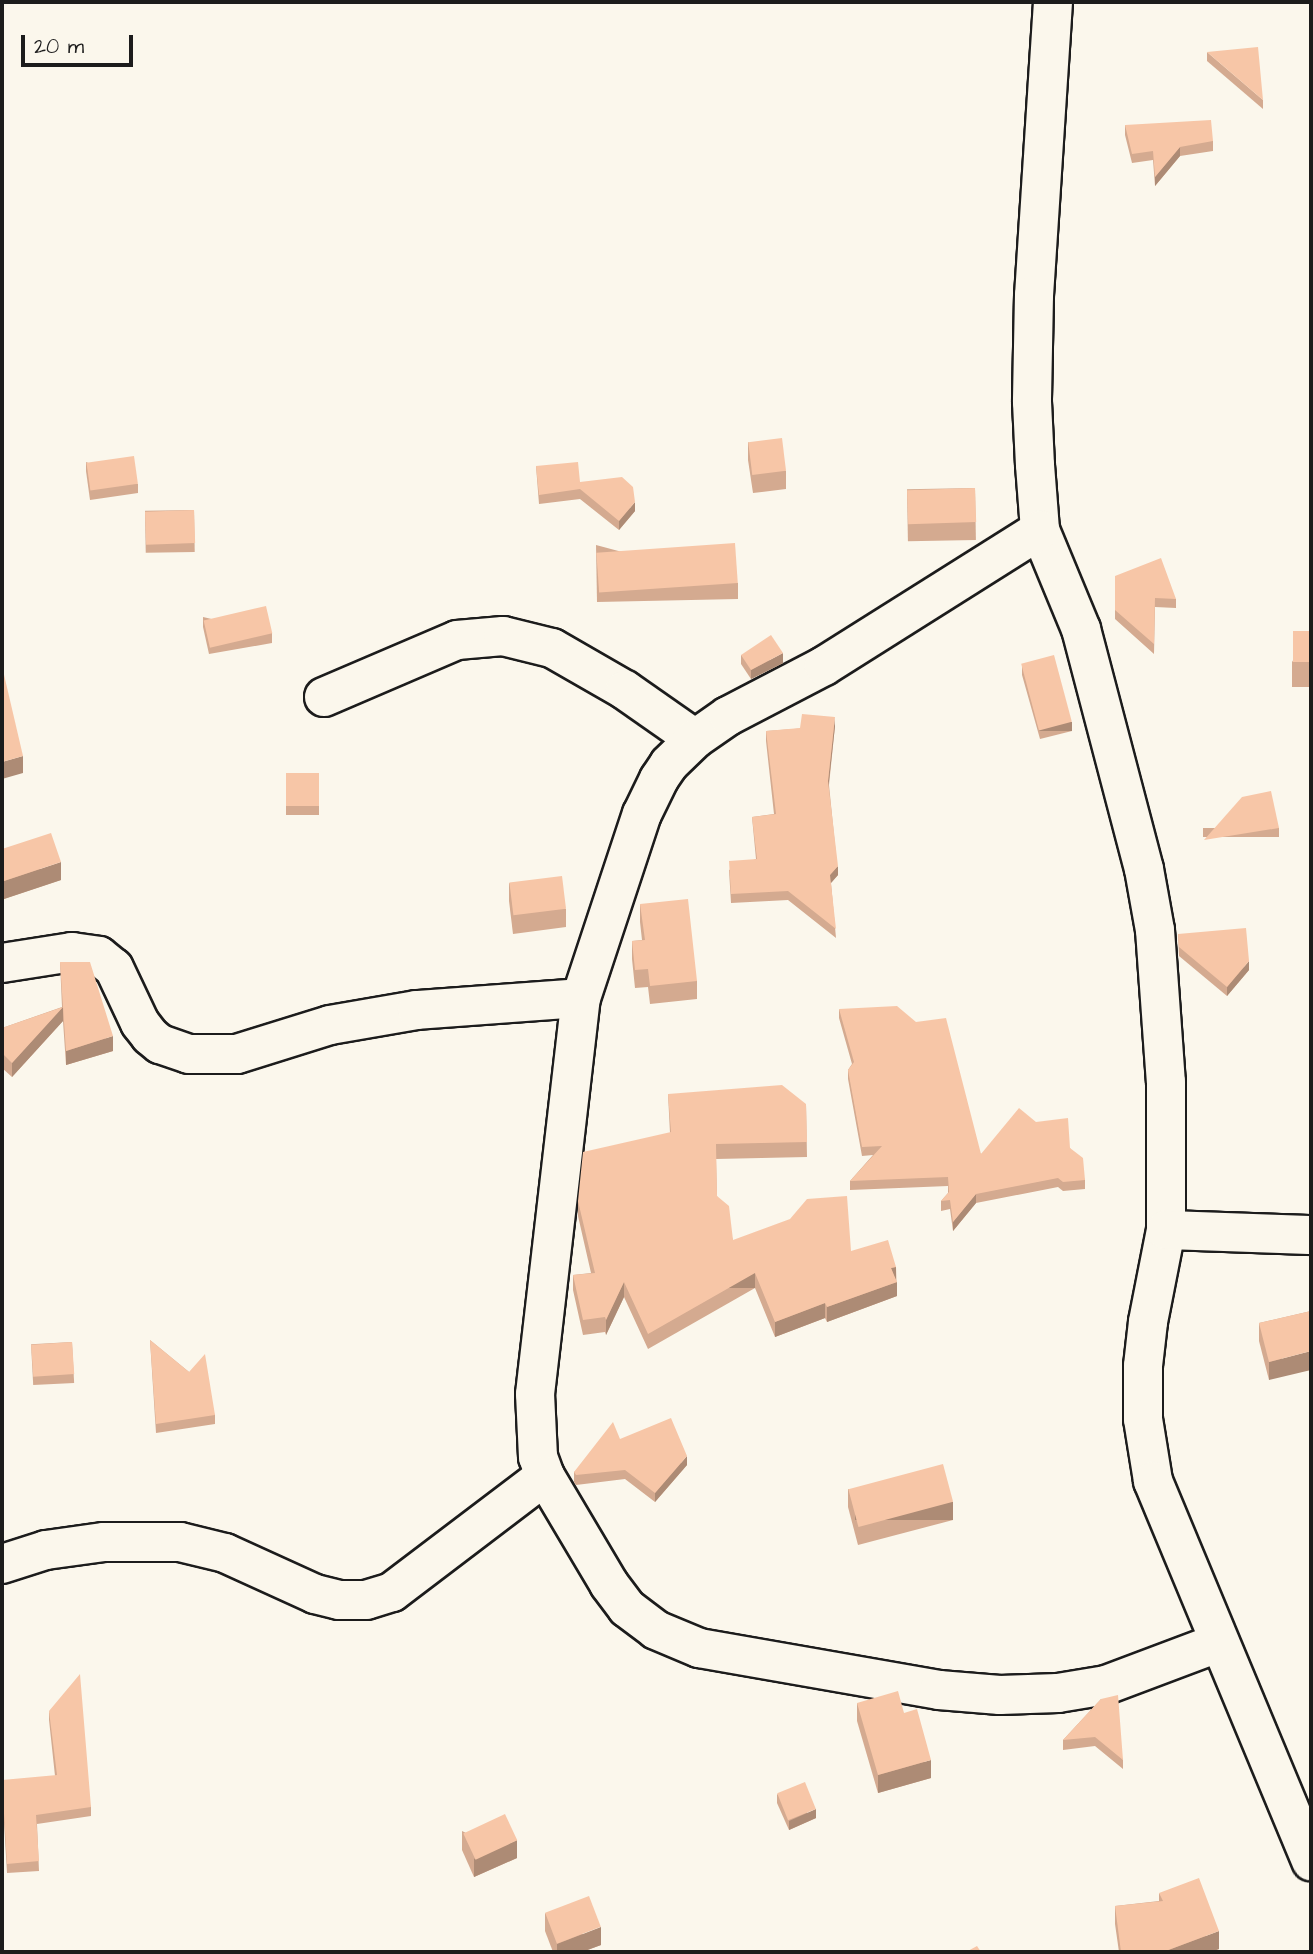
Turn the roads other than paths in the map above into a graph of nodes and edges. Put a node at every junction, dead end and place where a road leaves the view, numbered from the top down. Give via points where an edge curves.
1 (1053, 2) edge
2 (1040, 530) junction
3 (324, 697) dead end
4 (695, 739) junction
5 (2, 963) edge
6 (580, 998) junction
7 (1166, 1230) junction
8 (1311, 1235) edge
9 (545, 1476) junction
10 (2, 1564) edge
11 (1219, 1643) junction
12 (1311, 1861) edge

1 - 2 street via 1031,402
2 - 4 street via 824,666 728,716
2 - 7 street via 1081,629 1144,869 1155,930 1166,1082
3 - 4 street via 457,640 503,636 552,648 625,690
4 - 6 street via 669,764 642,814
5 - 6 street via 72,953 99,956 114,968 150,1036 175,1051 200,1055 237,1054 330,1025 417,1010
6 - 9 street via 535,1394 538,1457
7 - 8 street
7 - 11 street via 1148,1322 1143,1419 1153,1481
9 - 10 street via 392,1592 366,1600 315,1594 225,1553 180,1542 104,1542 46,1550
9 - 11 street via 627,1608 656,1630 699,1648 939,1690 1000,1695 1106,1685
11 - 12 street

